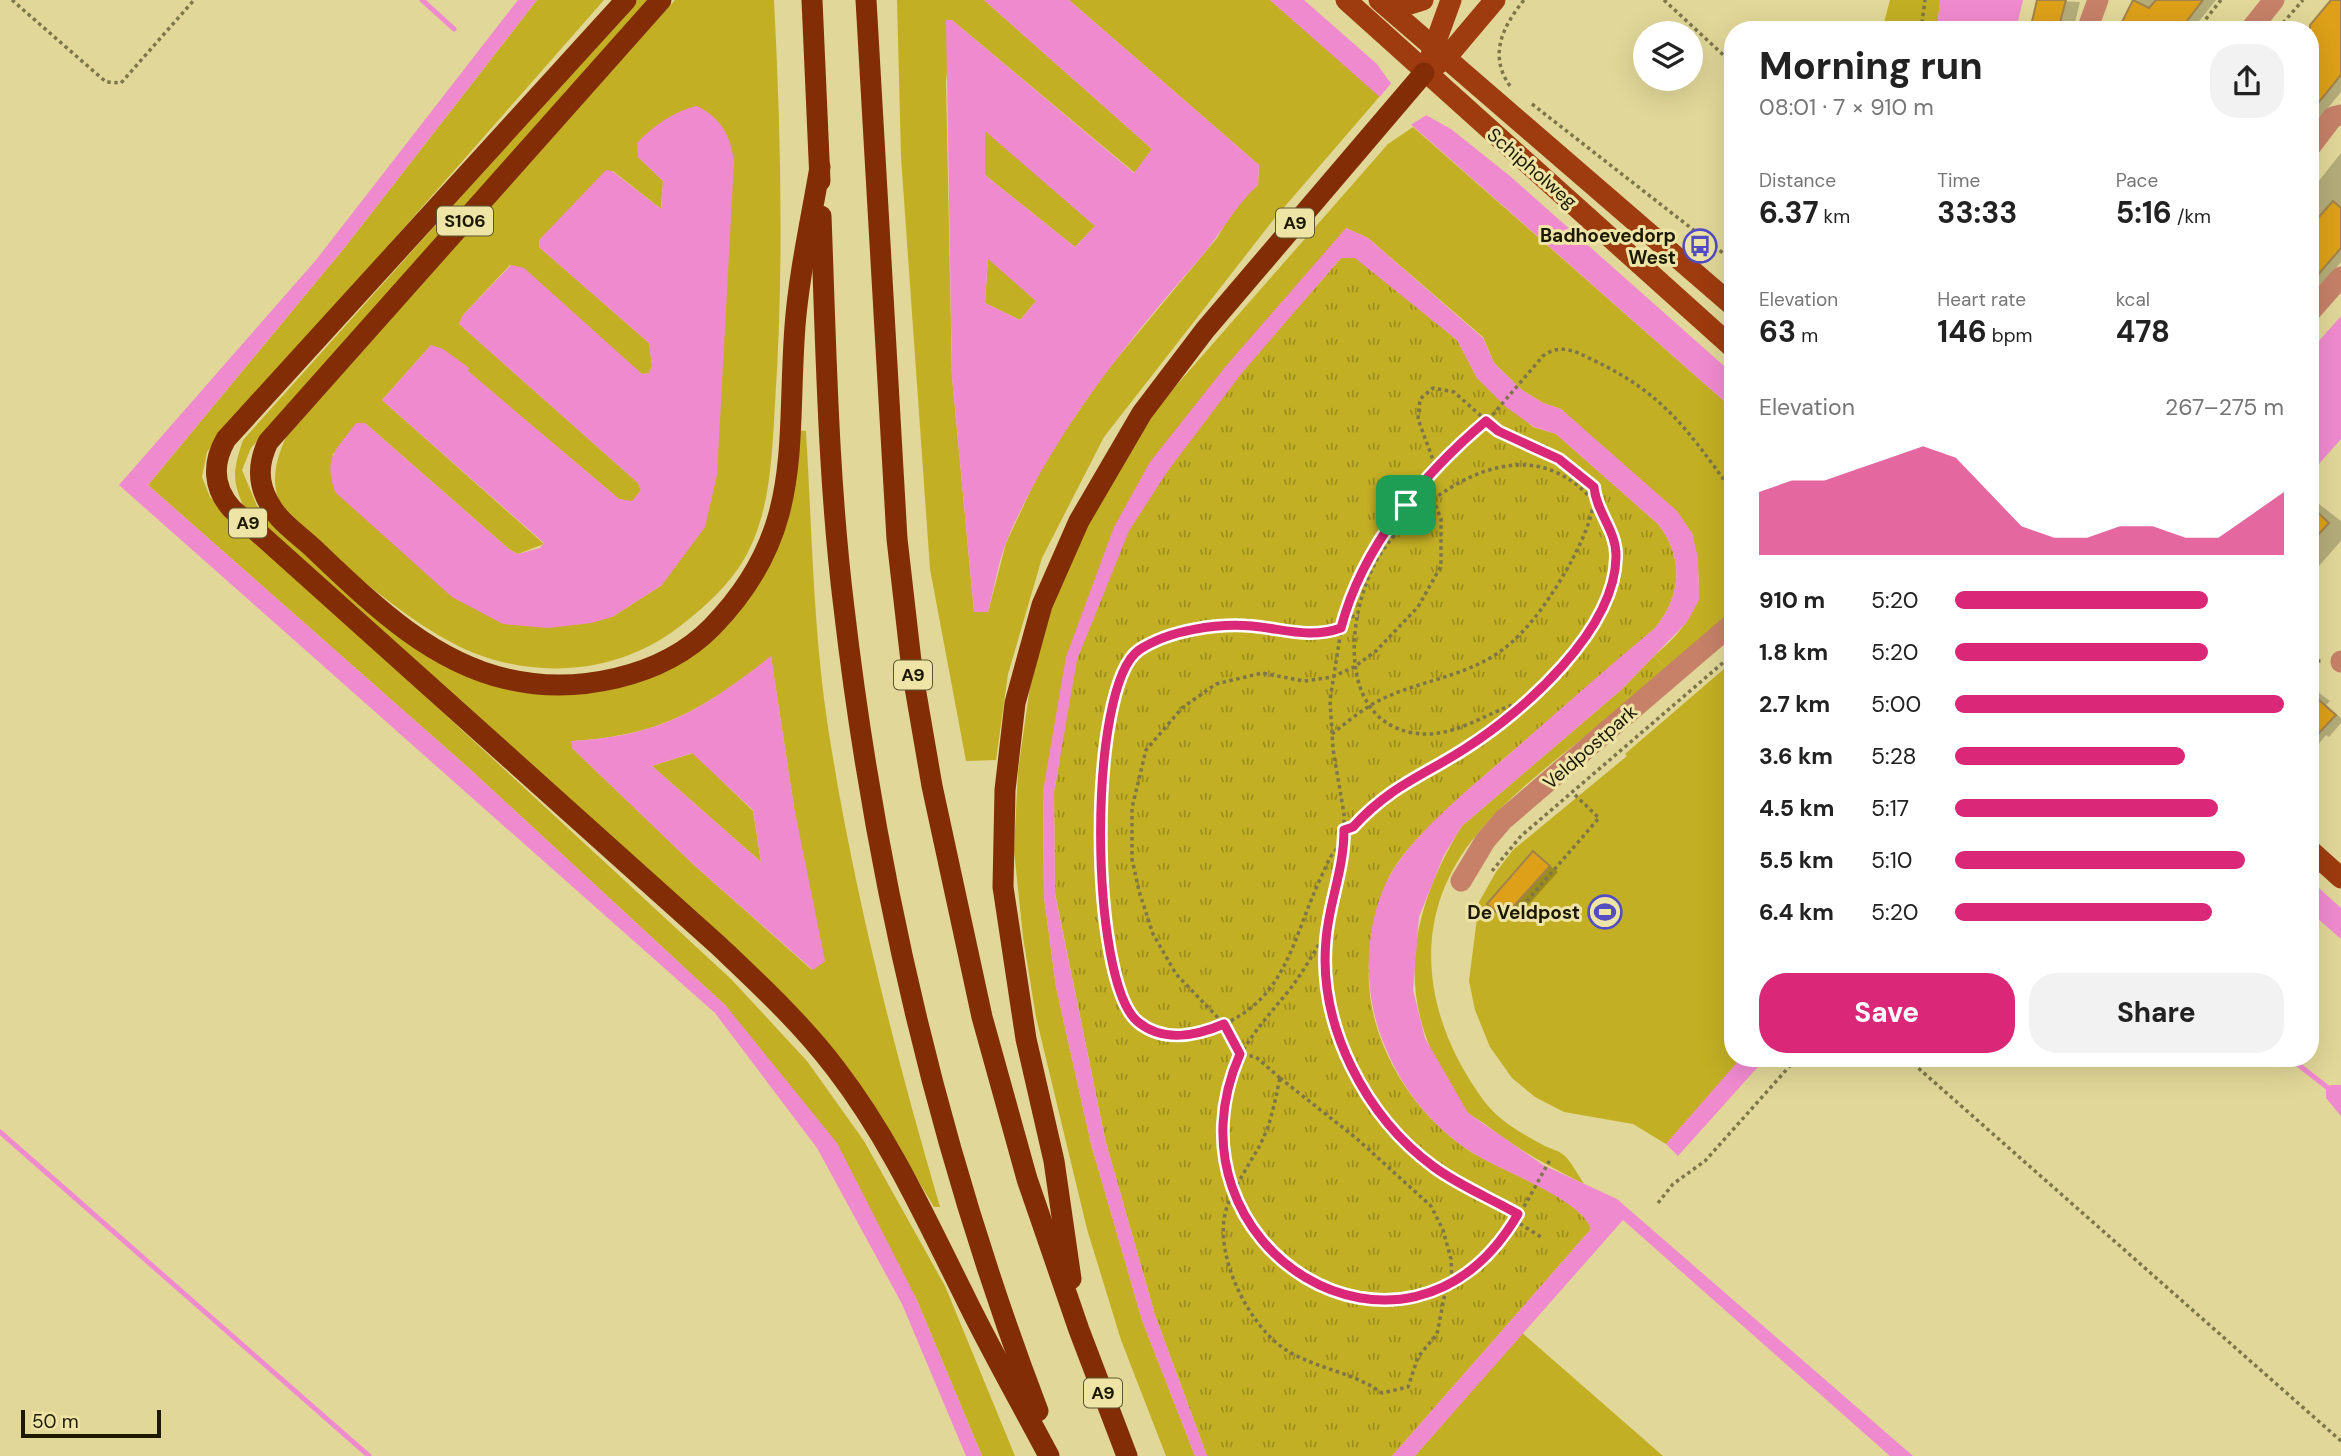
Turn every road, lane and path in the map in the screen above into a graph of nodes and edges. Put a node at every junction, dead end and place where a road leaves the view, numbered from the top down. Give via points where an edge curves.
1 (12, 0) edge
2 (194, 0) edge
3 (626, 0) edge
4 (661, 0) edge
5 (812, 0) edge
6 (866, 0) edge
7 (1346, 0) edge
8 (1423, 0) edge
9 (1451, 0) edge
10 (1494, 0) edge
11 (1524, 0) edge
12 (1664, 0) edge
13 (1925, 0) edge
14 (2098, 0) edge
15 (2221, 0) edge
16 (2259, 0) edge
17 (2274, 0) edge
18 (2303, 0) edge
19 (1382, 2) edge
20 (1922, 21) edge
21 (2090, 21) edge
22 (2204, 21) edge
23 (2242, 21) edge
24 (2257, 21) edge
25 (2285, 21) edge
26 (1440, 52) junction
27 (1724, 56) edge
28 (1421, 77) junction
29 (1515, 91) dead end
30 (1525, 99) dead end
31 (2341, 115) edge
32 (2319, 135) edge
33 (820, 167) junction
34 (1724, 254) edge
35 (2341, 277) edge
36 (1724, 298) edge
37 (2319, 302) edge
38 (1724, 340) edge
39 (311, 346) joint
40 (1486, 421) junction
41 (268, 442) joint
42 (1436, 468) junction
43 (1724, 480) edge
44 (1434, 501) junction
45 (1595, 504) junction
46 (1384, 538) junction
47 (1389, 542) junction
48 (1359, 616) junction
49 (1345, 617) junction
50 (1341, 628) junction
51 (1724, 631) edge
52 (1724, 661) edge
53 (1354, 667) junction
54 (1332, 677) junction
55 (1524, 701) junction
56 (1369, 705) junction
57 (1332, 734) junction
58 (1556, 777) junction
59 (1573, 793) junction
60 (1344, 830) junction
61 (1344, 844) junction
62 (2319, 858) edge
63 (1489, 876) dead end
64 (2341, 877) edge
65 (1461, 881) dead end
66 (1513, 917) dead end
67 (1326, 941) junction
68 (1224, 1024) junction
69 (1240, 1054) junction
70 (1789, 1067) edge
71 (1917, 1067) edge
72 (1280, 1079) junction
73 (1550, 1160) dead end
74 (1234, 1195) junction
75 (1658, 1203) dead end
76 (1518, 1214) junction
77 (1514, 1220) junction
78 (1541, 1237) dead end
79 (1452, 1283) junction
80 (1079, 1329) junction
81 (2341, 1441) edge
82 (1049, 1456) edge
83 (1055, 1456) edge
84 (1128, 1456) edge

1 - 2 path via 106,82 121,83
3 - 39 highway, S106
4 - 41 highway, S106
5 - 33 highway, A9
6 - 80 highway, A9 via 897,539 912,670 982,1017 1027,1179
7 - 28 main road, Schipholweg
8 - 19 main road, Schipholweg via 1410,5
9 - 26 main road
10 - 26 main road
11 - 29 path via 1508,21 1499,45 1501,68
12 - 27 path
13 - 20 path
14 - 21 street
15 - 22 path
16 - 23 street
17 - 24 street
18 - 25 path
19 - 26 main road, Schipholweg
26 - 28 main road
26 - 36 main road, Schipholweg
28 - 38 main road, Schipholweg
28 - 80 highway, A9 via 1205,330 1142,413 1079,521 1042,605 1015,704 1005,790 1003,887 1026,1039 1054,1161
30 - 34 path
31 - 32 street via 2333,117
33 - 41 highway, A9 via 795,325 788,477 777,524 757,572 734,603 701,637 668,658 624,675 573,685 505,679 445,655 410,634 350,584 272,510 259,468
33 - 83 highway, A9 via 829,411 843,606 874,811 907,979 953,1157 1010,1337
35 - 37 street
39 - 82 highway, A9 via 276,380 222,447 216,477 227,503 719,946 819,1048 915,1192
40 - 42 path
40 - 42 path via 1454,392 1433,388 1420,399 1418,419
40 - 43 path via 1543,356 1559,348 1575,351 1635,382 1673,413
40 - 45 path via 1559,459 1594,487
42 - 46 path
44 - 45 path via 1487,469 1527,464 1571,479
44 - 47 path
44 - 53 path via 1441,519 1441,566 1418,607
45 - 55 path via 1616,553 1609,594 1581,644
45 - 56 path via 1576,553 1548,603 1499,653
46 - 47 path
46 - 49 path via 1361,575
47 - 48 path via 1371,575
48 - 49 path
48 - 53 path
49 - 50 path
50 - 54 path
50 - 68 path via 1306,634 1242,625 1189,632 1139,651 1116,683 1101,830 1104,910 1119,993 1136,1021 1157,1033 1183,1036
51 - 58 street, Veldpostpark
52 - 59 path, Veldpostpark
53 - 54 path
53 - 56 path
54 - 57 path
54 - 68 path via 1304,681 1262,673 1216,684 1182,708 1146,750 1132,808 1132,859 1139,891 1153,934 1176,974
55 - 56 path via 1450,730 1424,734 1394,726
55 - 60 path via 1492,731 1395,788
56 - 57 path
57 - 60 path
58 - 59 path
58 - 65 street, Veldpostpark via 1503,820
59 - 63 path, Veldpostpark via 1521,836
59 - 66 path via 1599,818
60 - 61 path
61 - 67 path
61 - 68 path via 1331,856 1320,878 1282,974 1257,1003
62 - 64 main road
67 - 69 path via 1319,944
67 - 76 path via 1339,1033 1357,1079 1379,1112 1434,1167
68 - 69 path
69 - 72 path via 1256,1056
69 - 74 path via 1225,1096 1221,1128
70 - 75 path via 1706,1161 1673,1184
71 - 81 path
72 - 74 path via 1262,1142
72 - 79 path via 1356,1138 1431,1206 1451,1259
73 - 76 path
74 - 79 path via 1248,1223 1271,1252 1322,1285 1356,1296 1391,1300 1416,1297
74 - 79 path via 1225,1211 1225,1248 1234,1284 1255,1317 1284,1348 1318,1366 1363,1379 1382,1393 1408,1387 1414,1378 1419,1357 1437,1334 1445,1293
76 - 77 path
77 - 78 path
77 - 79 path via 1490,1255
80 - 84 highway, A9

